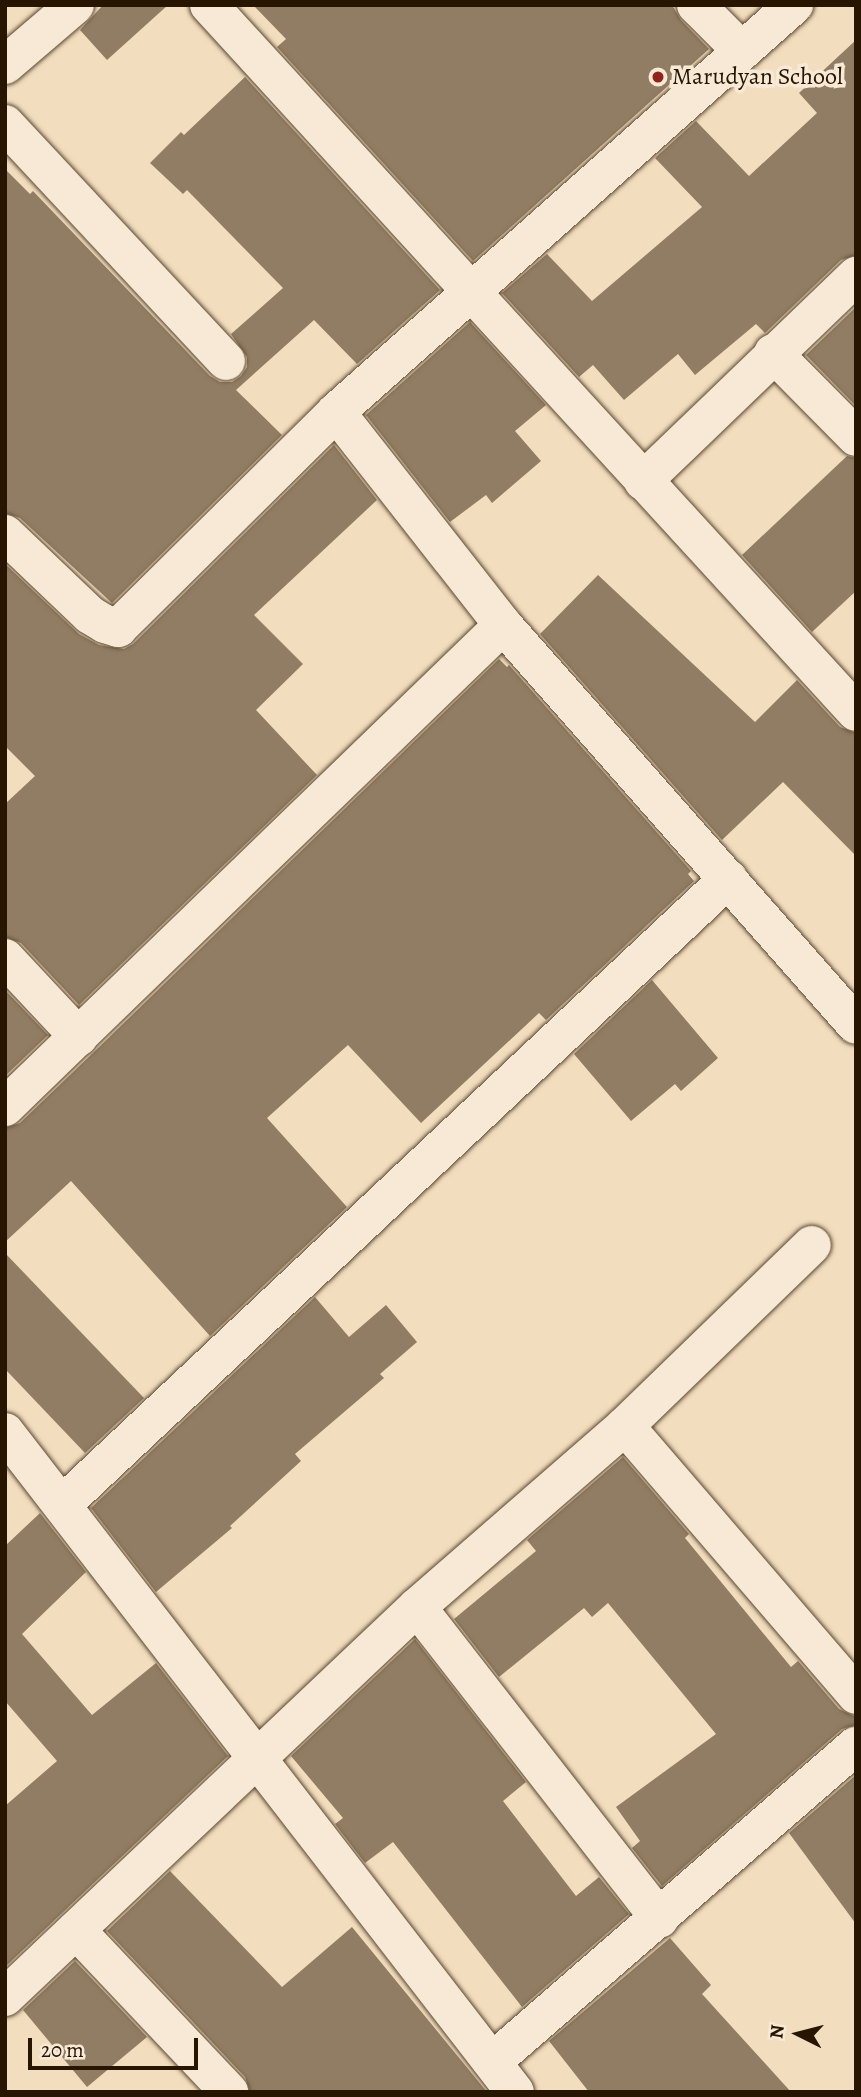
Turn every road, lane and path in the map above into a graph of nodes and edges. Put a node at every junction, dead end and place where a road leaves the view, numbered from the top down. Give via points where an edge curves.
1 (75, 5) edge
2 (209, 5) edge
3 (696, 5) edge
4 (794, 5) edge
5 (742, 51) junction
6 (5, 65) edge
7 (5, 124) edge
8 (856, 276) edge
9 (473, 293) junction
10 (772, 353) junction
11 (226, 361) dead end
12 (336, 412) junction
13 (856, 437) edge
14 (643, 481) junction
15 (5, 534) edge
16 (503, 625) junction
17 (856, 712) edge
18 (728, 878) junction
19 (5, 958) edge
20 (856, 1025) edge
21 (79, 1037) junction
22 (5, 1107) edge
23 (812, 1245) dead end
24 (625, 1426) junction
25 (5, 1432) edge
26 (63, 1504) junction
27 (417, 1607) junction
28 (856, 1695) edge
29 (856, 1746) edge
30 (257, 1758) junction
31 (660, 1919) junction
32 (76, 1930) junction
33 (5, 1997) edge
34 (500, 2081) edge
35 (229, 2092) edge

1 - 6 street
2 - 9 street
3 - 5 street
4 - 5 street
5 - 9 street
7 - 11 street
8 - 10 street
9 - 12 street
9 - 14 street
10 - 13 street
10 - 14 street
12 - 15 street via 118,628 90,615
12 - 16 street
14 - 17 street
16 - 18 street
16 - 21 street
18 - 20 street
18 - 26 street
19 - 21 street
21 - 22 street
23 - 24 street
24 - 27 street
24 - 28 street
25 - 26 street
26 - 30 street
27 - 30 street
27 - 31 street
29 - 31 street
30 - 32 street
30 - 34 street
31 - 34 street
32 - 33 street
32 - 35 street

